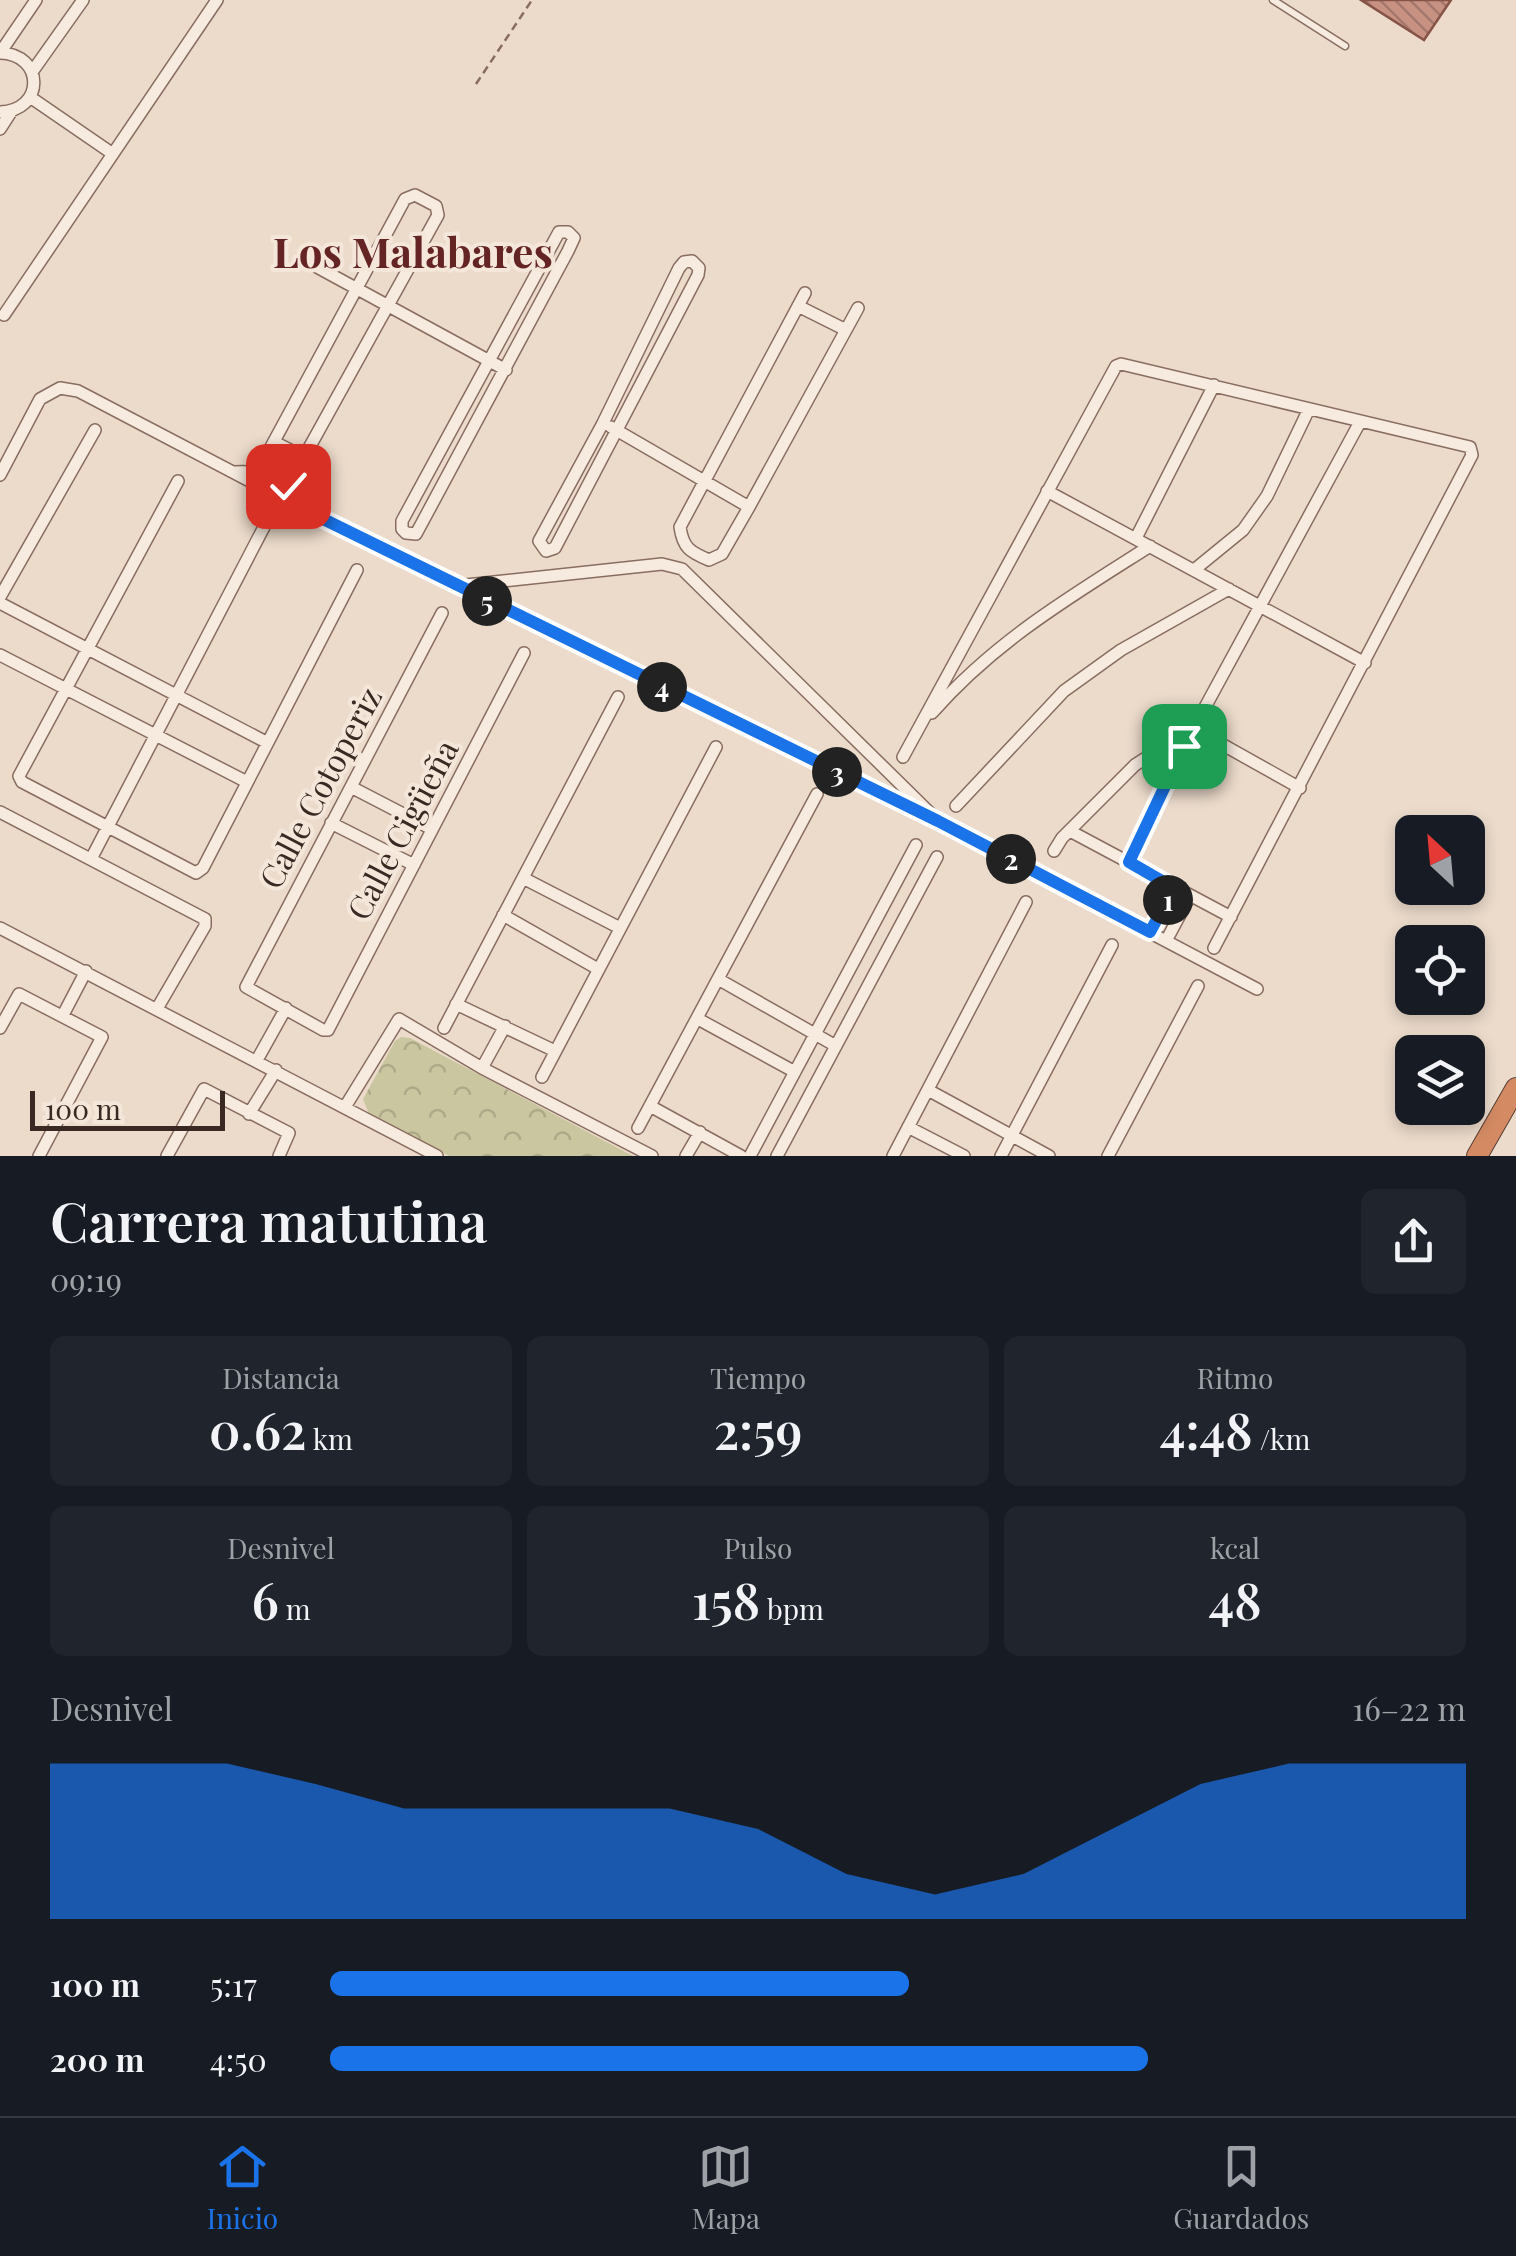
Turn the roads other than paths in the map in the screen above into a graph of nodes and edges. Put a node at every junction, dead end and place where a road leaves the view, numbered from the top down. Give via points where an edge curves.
1 (36, 0) edge
2 (83, 0) edge
3 (217, 0) edge
4 (1273, 0) edge
5 (1345, 46) dead end
6 (0, 53) edge
7 (32, 72) junction
8 (30, 97) junction
9 (6, 112) edge
10 (0, 129) edge
11 (113, 154) junction
12 (317, 266) dead end
13 (357, 288) junction
14 (805, 293) dead end
15 (388, 306) junction
16 (798, 306) junction
17 (858, 308) dead end
18 (4, 315) dead end
19 (846, 330) junction
20 (488, 360) junction
21 (506, 370) junction
22 (1214, 385) junction
23 (1309, 409) junction
24 (602, 422) junction
25 (1360, 422) junction
26 (95, 430) dead end
27 (618, 430) junction
28 (274, 442) junction
29 (304, 458) junction
30 (258, 471) junction
31 (230, 473) junction
32 (0, 475) edge
33 (178, 481) dead end
34 (704, 483) junction
35 (288, 486) junction
36 (1047, 490) junction
37 (750, 507) junction
38 (309, 512) junction
39 (265, 524) dead end
40 (1136, 538) junction
41 (1150, 546) junction
42 (692, 553) junction
43 (682, 569) junction
44 (357, 570) dead end
45 (1194, 570) junction
46 (456, 586) junction
47 (1229, 589) junction
48 (0, 600) edge
49 (1260, 606) junction
50 (442, 613) dead end
51 (88, 651) junction
52 (524, 653) dead end
53 (0, 655) edge
54 (1365, 662) junction
55 (67, 688) junction
56 (174, 696) junction
57 (618, 697) dead end
58 (1193, 728) junction
59 (918, 729) junction
60 (156, 734) junction
61 (266, 742) junction
62 (1184, 746) junction
63 (716, 747) dead end
64 (902, 757) dead end
65 (245, 782) junction
66 (350, 787) junction
67 (1300, 788) junction
68 (816, 794) dead end
69 (956, 806) dead end
70 (0, 812) edge
71 (938, 821) junction
72 (331, 824) junction
73 (108, 826) junction
74 (432, 829) junction
75 (1070, 830) junction
76 (916, 845) dead end
77 (1054, 851) dead end
78 (937, 857) dead end
79 (91, 859) junction
80 (1129, 862) junction
81 (414, 865) junction
82 (523, 878) junction
83 (1174, 888) junction
84 (1190, 896) junction
85 (1026, 902) dead end
86 (504, 915) junction
87 (1231, 916) junction
88 (0, 928) edge
89 (620, 928) junction
90 (1150, 932) junction
91 (1166, 940) junction
92 (1112, 945) dead end
93 (1214, 948) dead end
94 (598, 969) junction
95 (86, 971) junction
96 (718, 979) junction
97 (1198, 986) dead end
98 (1257, 989) dead end
99 (456, 1004) junction
100 (158, 1008) junction
101 (286, 1008) junction
102 (63, 1015) junction
103 (698, 1019) junction
104 (504, 1026) junction
105 (0, 1028) edge
106 (444, 1028) dead end
107 (815, 1034) junction
108 (836, 1046) junction
109 (555, 1051) junction
110 (256, 1060) junction
111 (482, 1068) junction
112 (276, 1070) junction
113 (795, 1072) junction
114 (542, 1077) dead end
115 (1516, 1088) edge
116 (928, 1090) junction
117 (650, 1106) junction
118 (345, 1107) junction
119 (249, 1114) junction
120 (908, 1127) junction
121 (638, 1128) dead end
122 (700, 1132) junction
123 (1012, 1136) junction
124 (39, 1156) edge
125 (166, 1156) edge
126 (279, 1156) edge
127 (437, 1156) edge
128 (652, 1156) edge
129 (686, 1156) edge
130 (741, 1156) edge
131 (750, 1156) edge
132 (778, 1156) edge
133 (892, 1156) edge
134 (964, 1156) edge
135 (1001, 1156) edge
136 (1049, 1156) edge
137 (1108, 1156) edge
138 (1477, 1156) edge

1 - 6 street
2 - 7 street
3 - 11 street
4 - 5 lane
6 - 7 street via 20,57
7 - 8 street
8 - 9 street
8 - 11 street
9 - 10 street
11 - 18 street
12 - 13 street
13 - 15 street
13 - 15 street via 405,199 415,195 436,206 438,214
13 - 28 street
14 - 16 street
15 - 20 street
15 - 29 street
16 - 19 street
16 - 34 street
17 - 19 street
19 - 37 street
20 - 21 street
20 - 21 street via 552,241 568,232 574,238
20 - 21 street via 402,521 406,534 416,534
22 - 23 street
22 - 36 street via 1116,366
22 - 40 street
23 - 25 street
23 - 45 street via 1243,530
24 - 27 street
24 - 27 street via 539,540 546,551 555,548
24 - 27 street via 679,268 692,261 698,275
25 - 49 street
25 - 54 street via 1472,451
26 - 48 street
27 - 34 street
28 - 29 street
28 - 30 street
29 - 35 street
30 - 31 street
30 - 35 street
31 - 32 street via 78,391 60,388 40,399
31 - 38 street
33 - 51 street
34 - 37 street
34 - 42 street via 680,528
35 - 38 street
36 - 40 street
36 - 59 street
37 - 42 street via 722,554 708,560
38 - 46 street
39 - 56 street
40 - 41 street
41 - 45 street
41 - 59 street via 1018,630 962,678
42 - 43 street
43 - 46 street via 662,564
43 - 71 street
44 - 61 street
45 - 47 street
46 - 71 street
47 - 49 street
47 - 69 street via 1064,691
48 - 51 street
49 - 54 street
49 - 58 street
50 - 66 street, Calle Cotoperiz
51 - 55 street
51 - 56 street
52 - 74 street, Calle Cigüeña
53 - 55 street
54 - 67 street
55 - 60 street
55 - 73 street via 19,776
56 - 60 street
56 - 61 street
57 - 82 street
58 - 62 street
58 - 67 street
59 - 64 street
60 - 65 street
60 - 73 street
61 - 65 street
62 - 75 street via 1160,749 1135,765
62 - 80 street
63 - 89 street
65 - 73 street via 196,873
66 - 72 street, Calle Cotoperiz
66 - 74 street
67 - 87 street
68 - 96 street
70 - 79 street
71 - 90 street
72 - 81 street
72 - 101 street, Calle Cotoperiz via 246,987
73 - 79 street
74 - 81 street, Calle Cigüeña
75 - 77 street
75 - 80 street
76 - 107 street
78 - 108 street
79 - 100 street via 206,922
80 - 83 street
81 - 101 street, Calle Cigüeña via 328,1030
82 - 86 street
82 - 89 street
83 - 84 street
83 - 90 street
84 - 87 street
84 - 91 street
85 - 116 street
86 - 94 street
86 - 99 street
87 - 93 street
88 - 95 street
89 - 94 street
90 - 91 street
91 - 98 street
92 - 123 street
94 - 109 street
95 - 100 street
95 - 102 street
96 - 103 street
96 - 107 street
97 - 137 street
99 - 104 street
99 - 106 street
100 - 110 street
101 - 110 street
102 - 105 street via 19,994
102 - 124 street via 102,1037
103 - 113 street
103 - 117 street
104 - 109 street
104 - 111 street
107 - 108 street
107 - 113 street
108 - 132 street
109 - 114 street
110 - 112 street
111 - 118 street via 399,1019
111 - 128 street
112 - 118 street
112 - 119 street
113 - 131 street
115 - 138 highway
116 - 120 street
116 - 123 street
117 - 121 street
117 - 122 street
118 - 127 street
119 - 125 street via 202,1090
119 - 126 street via 288,1134
120 - 133 street
120 - 134 street
122 - 129 street
122 - 130 street
123 - 135 street
123 - 136 street

